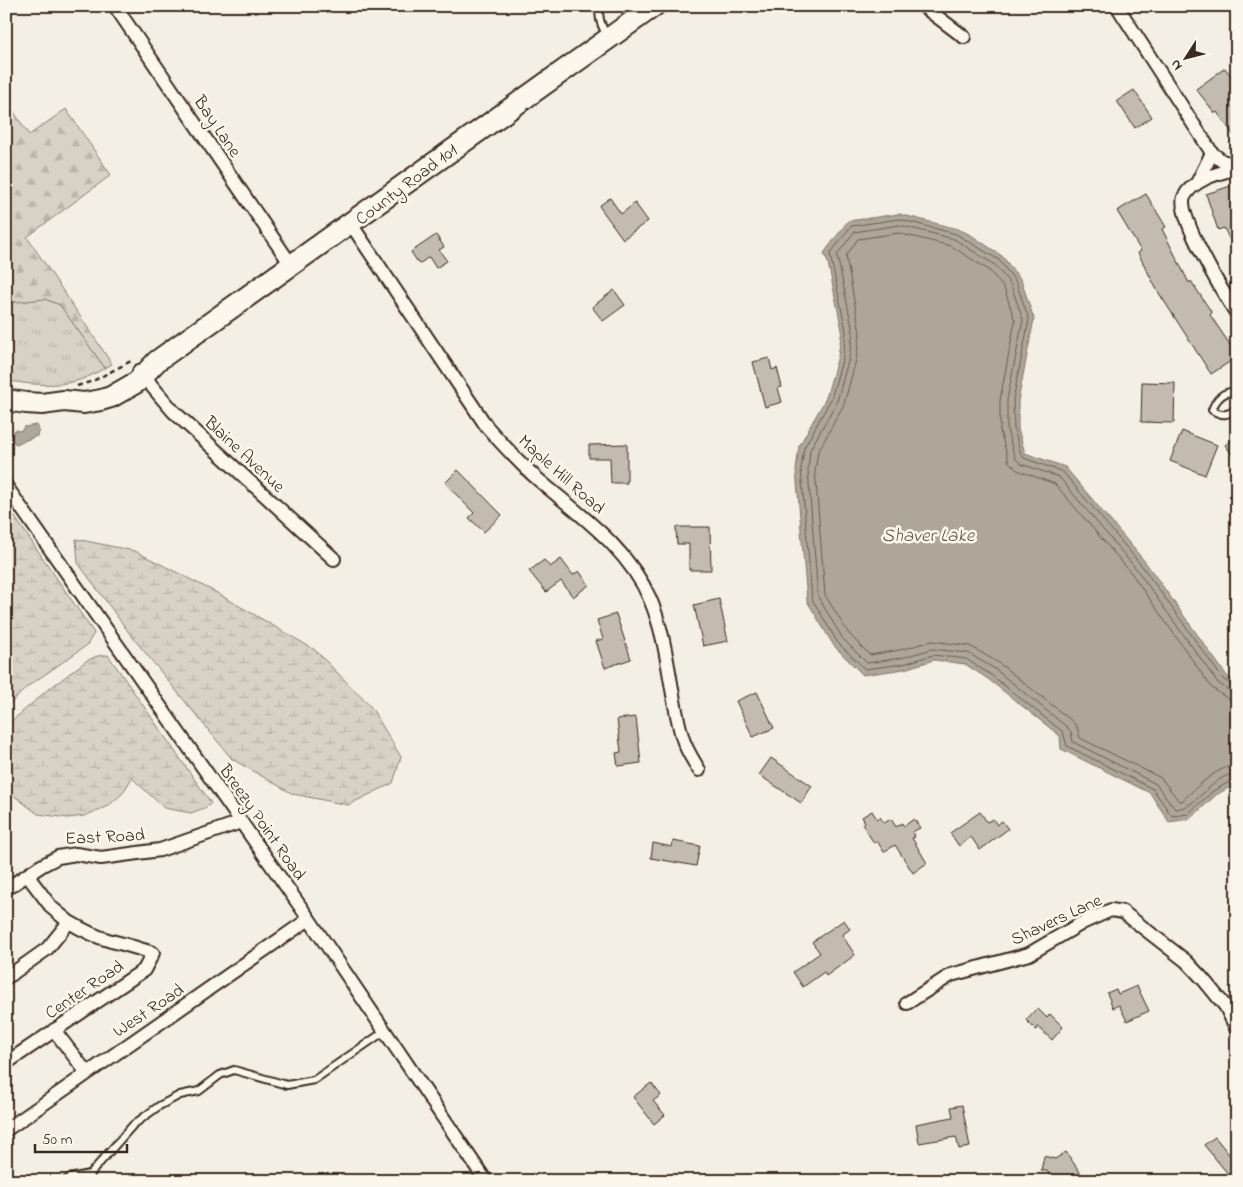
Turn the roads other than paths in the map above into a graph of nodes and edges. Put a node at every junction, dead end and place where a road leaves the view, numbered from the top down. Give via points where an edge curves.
1 (115, 6) edge
2 (599, 6) edge
3 (654, 6) edge
4 (924, 6) edge
5 (1117, 6) edge
6 (964, 37) dead end
7 (610, 38) junction
8 (1212, 153) junction
9 (1237, 166) edge
10 (1198, 181) junction
11 (351, 224) junction
12 (292, 266) junction
13 (1237, 314) edge
14 (138, 369) junction
15 (1237, 392) edge
16 (6, 400) edge
17 (1237, 408) edge
18 (6, 486) edge
19 (334, 559) dead end
20 (699, 770) dead end
21 (241, 822) junction
22 (27, 875) junction
23 (6, 889) edge
24 (309, 919) junction
25 (68, 922) junction
26 (6, 978) edge
27 (907, 1003) dead end
28 (54, 1030) junction
29 (385, 1030) junction
30 (1237, 1030) edge
31 (6, 1063) edge
32 (87, 1073) junction
33 (6, 1130) edge
34 (91, 1177) edge
35 (65, 1181) edge
36 (486, 1181) edge

1 - 12 street, Bay Lane
2 - 7 lane via 602,27
3 - 7 main road, County Road 101
4 - 6 street
5 - 8 street
7 - 11 main road, County Road 101
8 - 9 street
8 - 10 street
9 - 10 street
10 - 13 street via 1184,197 1183,207 1203,256
11 - 12 main road, County Road 101
11 - 20 street, Maple Hill Road via 487,427 538,480 614,545 634,570 650,598 661,629 682,738
12 - 14 main road, County Road 101 via 158,361
14 - 16 main road, County Road 101 via 108,384 72,396 67,394 34,404
14 - 19 street, Blaine Avenue via 172,411
15 - 17 lane via 1222,394 1212,410 1221,415
18 - 21 street, Breezy Point Road
21 - 22 street, East Road via 160,850 100,858 76,854 58,857
21 - 24 street, Breezy Point Road
22 - 23 street, East Road
22 - 25 street via 52,908
24 - 29 street, Breezy Point Road
24 - 32 street, West Road
25 - 26 street via 47,949
25 - 28 street, Center Road via 108,940 153,953 144,970
27 - 30 street, Shavers Lane via 951,975 1029,954 1111,910 1123,912 1186,961 1226,1006
28 - 31 street, Center Road
28 - 32 street
29 - 34 lane via 314,1080 287,1085 234,1070 220,1074 199,1091 180,1095 133,1125
29 - 36 street, Breezy Point Road
32 - 33 street, West Road
34 - 35 lane

